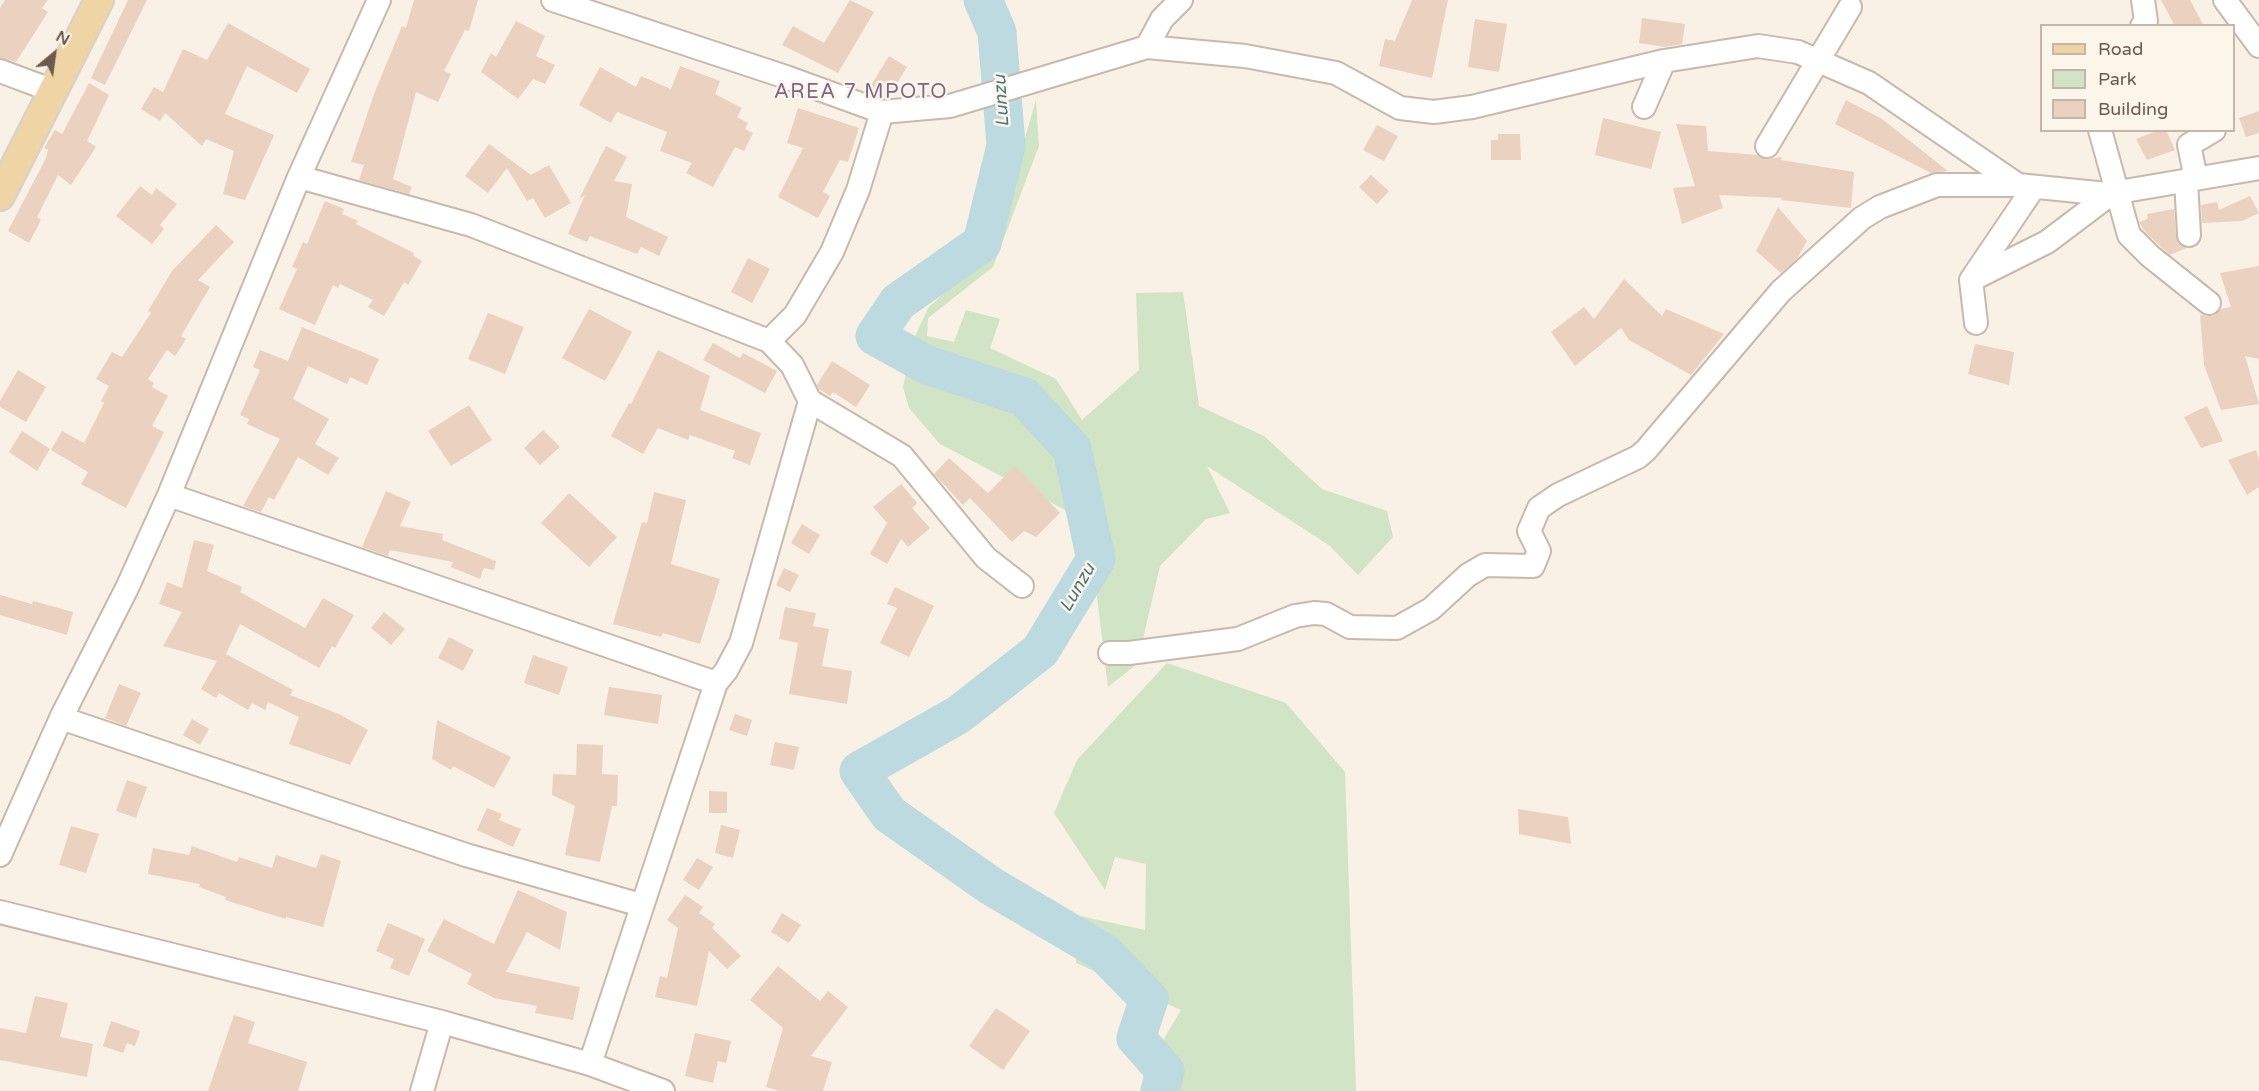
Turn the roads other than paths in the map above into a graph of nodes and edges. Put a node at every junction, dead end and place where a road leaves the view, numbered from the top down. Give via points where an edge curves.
1 (99, 0) edge
2 (379, 0) edge
3 (553, 0) edge
4 (1181, 0) edge
5 (2143, 0) edge
6 (2225, 0) edge
7 (1850, 7) dead end
8 (2144, 24) edge
9 (1147, 46) junction
10 (2259, 46) edge
11 (1664, 61) junction
12 (1818, 61) junction
13 (0, 71) edge
14 (51, 90) junction
15 (1644, 107) dead end
16 (882, 112) junction
17 (2100, 132) edge
18 (2211, 132) edge
19 (1767, 146) dead end
20 (2259, 168) edge
21 (299, 177) junction
22 (2191, 179) junction
23 (2026, 186) junction
24 (2115, 192) junction
25 (0, 196) edge
26 (2189, 235) dead end
27 (1971, 280) junction
28 (2209, 303) dead end
29 (1976, 323) dead end
30 (769, 341) junction
31 (810, 401) junction
32 (169, 495) junction
33 (1022, 586) dead end
34 (1110, 652) dead end
35 (716, 683) junction
36 (61, 717) junction
37 (0, 855) edge
38 (641, 905) junction
39 (0, 912) edge
40 (442, 1022) junction
41 (590, 1064) junction
42 (422, 1091) edge
43 (663, 1091) edge

1 - 14 main road
2 - 21 street
3 - 16 street via 786,76
4 - 9 street via 1162,20
5 - 8 street
6 - 10 street
7 - 12 street
9 - 11 street via 1245,56 1336,73 1400,108 1434,112 1472,107
9 - 16 street via 950,106
11 - 12 street via 1758,46 1798,52
11 - 15 street
12 - 19 street
12 - 23 street via 1869,83
13 - 14 street
14 - 25 main road
16 - 30 street via 858,190 832,252 795,315
17 - 24 street
18 - 22 street via 2189,145
20 - 22 street
21 - 30 street via 471,225
21 - 32 street
22 - 24 street
22 - 26 street
23 - 24 street via 2100,194
23 - 27 street
23 - 34 street via 1937,185 1862,218 1781,291 1646,450 1539,508 1529,531 1539,551 1533,566 1485,565 1431,609 1397,628 1354,628 1326,614 1314,613 1294,616 1238,639
24 - 27 street via 2047,242
24 - 28 street via 2129,234
27 - 29 street
30 - 31 street via 792,365
31 - 33 street via 902,456 986,558
31 - 35 street via 741,643 734,660
32 - 35 street
32 - 36 street via 128,588
35 - 38 street
36 - 37 street
36 - 38 street via 466,855
38 - 41 street
39 - 40 street
40 - 41 street
40 - 42 street
41 - 43 street

